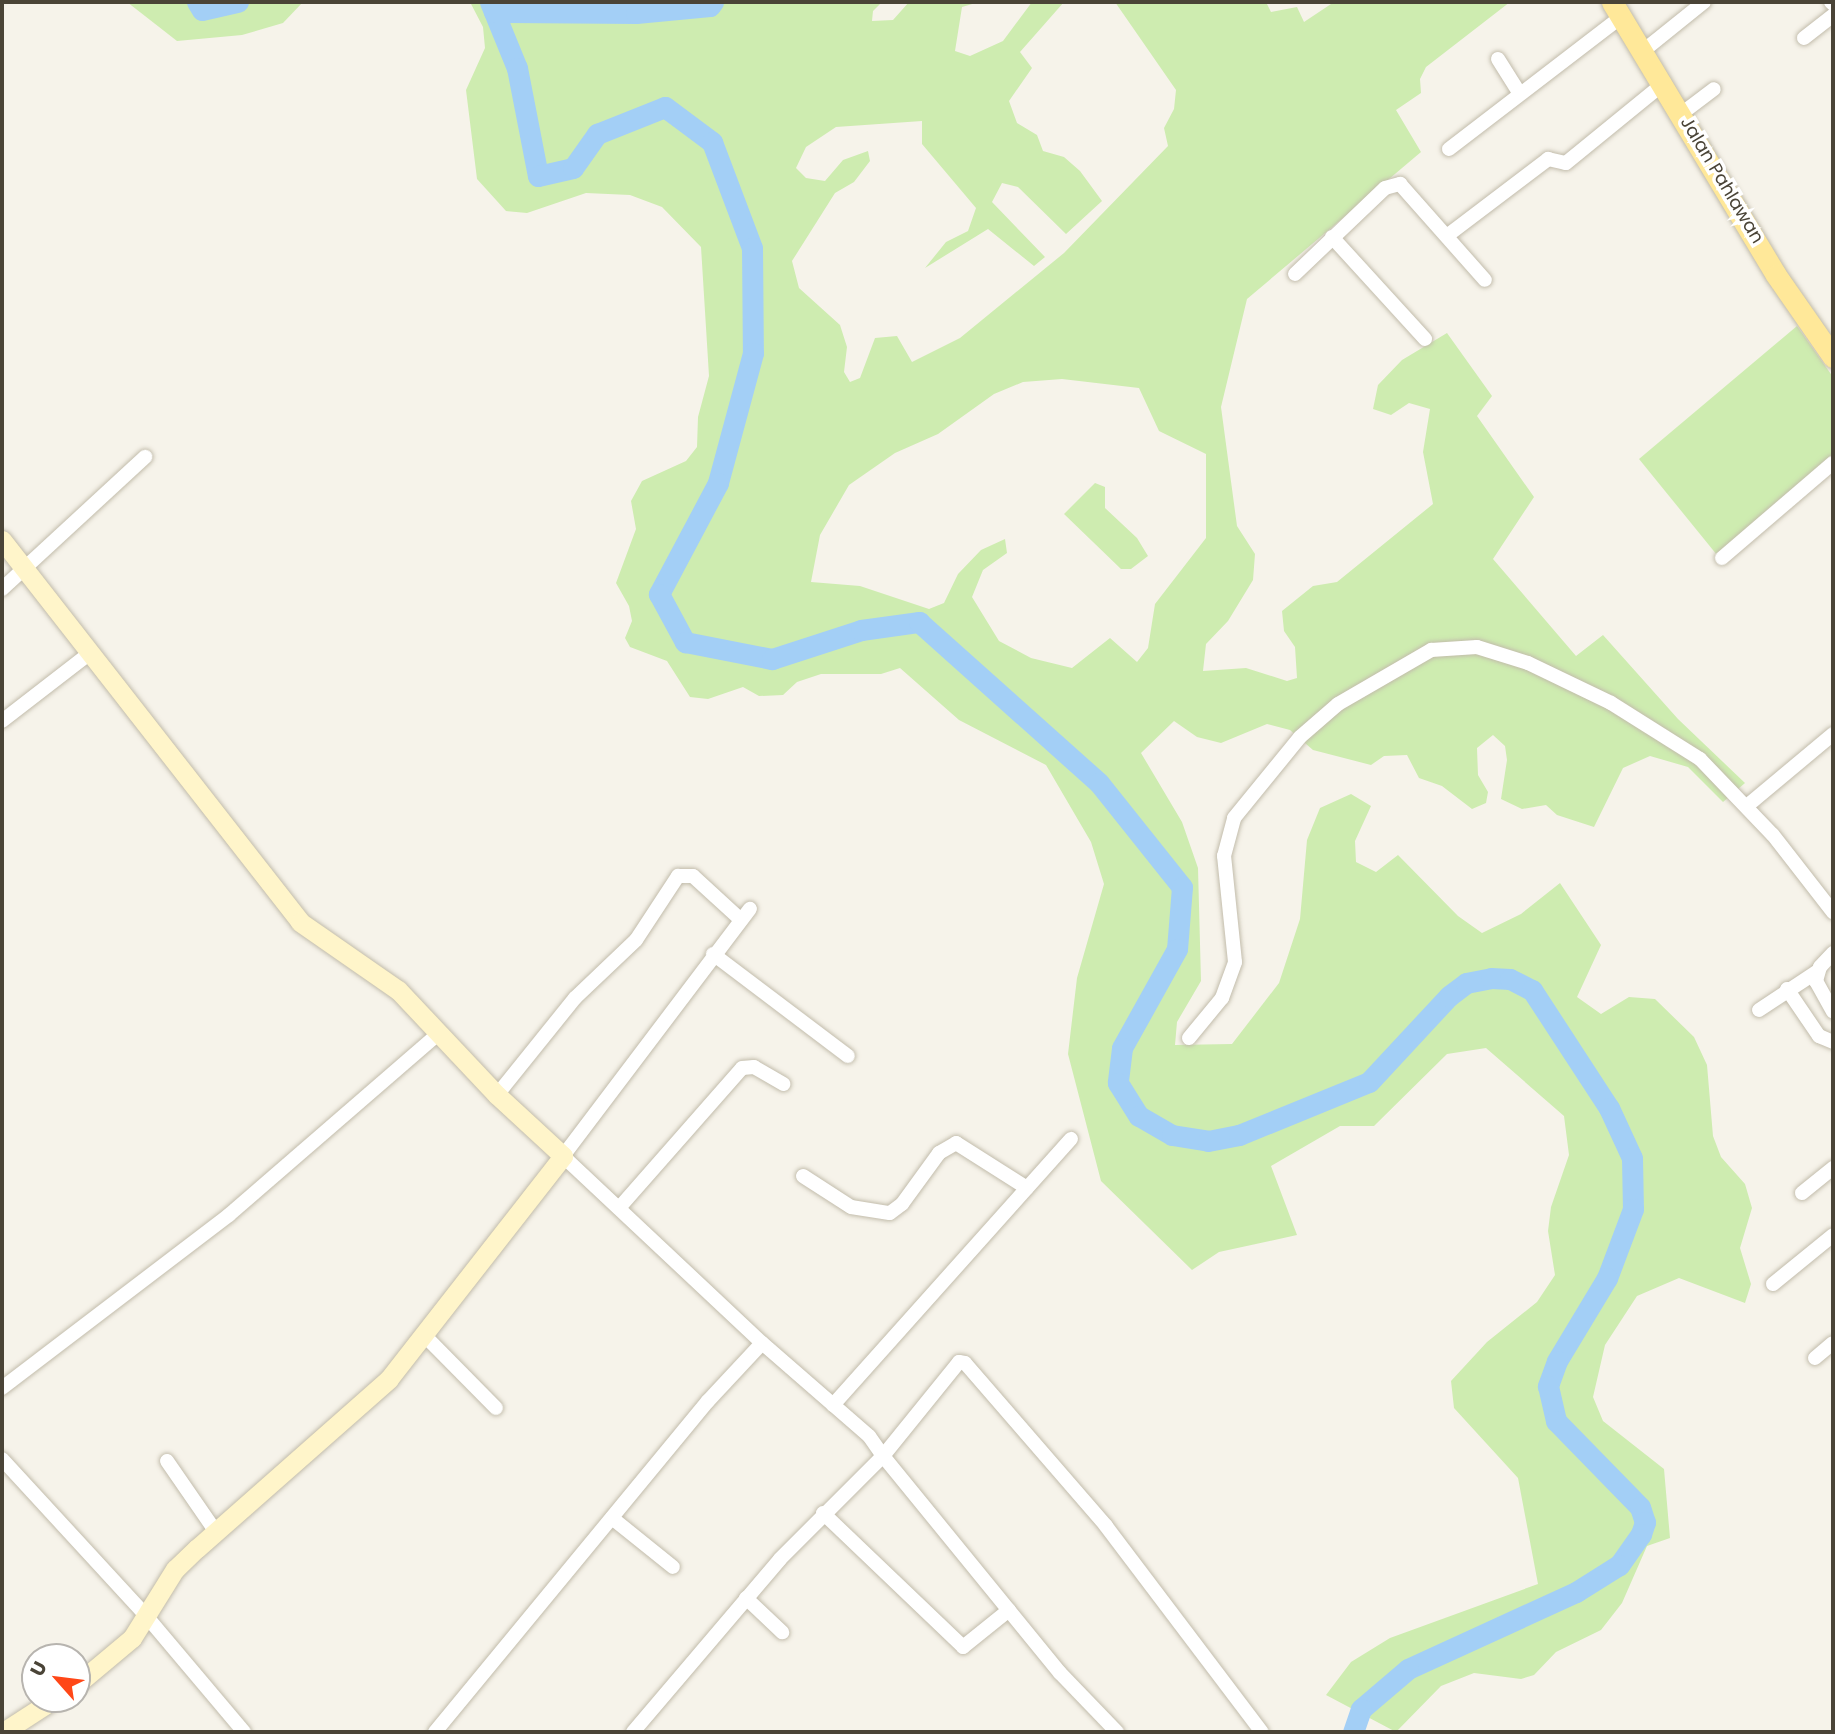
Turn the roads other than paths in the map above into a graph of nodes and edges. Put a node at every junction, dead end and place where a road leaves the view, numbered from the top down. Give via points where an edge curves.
1 (1704, 2) edge
2 (1617, 9) edge
3 (1833, 15) edge
4 (1804, 38) dead end
5 (1643, 51) junction
6 (1497, 59) dead end
7 (1664, 83) junction
8 (1714, 89) dead end
9 (1520, 94) junction
10 (1681, 114) junction
11 (1449, 149) dead end
12 (1448, 235) junction
13 (1332, 237) junction
14 (1295, 274) dead end
15 (1485, 280) dead end
16 (1425, 339) dead end
17 (1833, 357) edge
18 (145, 457) dead end
19 (1833, 463) edge
20 (2, 540) edge
21 (1722, 558) dead end
22 (24, 570) junction
23 (2, 589) edge
24 (90, 653) junction
25 (2, 721) edge
26 (1833, 734) edge
27 (1747, 806) junction
28 (1833, 912) edge
29 (1833, 953) edge
30 (713, 954) junction
31 (1818, 971) junction
32 (1787, 989) junction
33 (1759, 1010) dead end
34 (1833, 1012) edge
35 (438, 1034) junction
36 (1189, 1038) dead end
37 (1833, 1042) edge
38 (848, 1056) dead end
39 (784, 1084) dead end
40 (497, 1095) junction
41 (1071, 1139) dead end
42 (563, 1156) junction
43 (1833, 1168) edge
44 (803, 1176) dead end
45 (1027, 1188) junction
46 (1802, 1193) dead end
47 (619, 1208) junction
48 (1833, 1235) edge
49 (1773, 1284) dead end
50 (425, 1336) junction
51 (762, 1343) junction
52 (1833, 1343) edge
53 (1815, 1358) dead end
54 (2, 1388) edge
55 (833, 1405) junction
56 (496, 1408) dead end
57 (883, 1456) junction
58 (2, 1459) edge
59 (167, 1461) dead end
60 (823, 1513) junction
61 (612, 1518) junction
62 (216, 1532) junction
63 (673, 1567) dead end
64 (746, 1598) junction
65 (1009, 1609) junction
66 (148, 1618) junction
67 (782, 1632) dead end
68 (91, 1674) edge
69 (32, 1713) edge
70 (3, 1732) edge
71 (244, 1732) edge
72 (435, 1732) edge
73 (633, 1732) edge
74 (1117, 1732) edge
75 (1262, 1732) edge

1 - 5 street
2 - 5 main road, Jalan Pahlawan
2 - 9 street
3 - 4 street
5 - 7 main road, Jalan Pahlawan
6 - 9 street
7 - 10 main road, Jalan Pahlawan
7 - 12 street via 1566,163 1548,159
8 - 10 street
9 - 11 street
10 - 17 main road, Jalan Pahlawan via 1776,275
12 - 13 street via 1400,184 1385,188
12 - 15 street
13 - 14 street
13 - 16 street
18 - 22 street
19 - 21 street
20 - 22 street
22 - 23 street
22 - 24 street
24 - 25 street
24 - 35 street via 300,922 398,990
26 - 27 street
27 - 28 street
27 - 36 street via 1700,759 1611,703 1528,663 1477,647 1432,650 1338,704 1300,737 1234,818 1224,856 1235,962 1222,998
29 - 31 street
30 - 38 street
30 - 40 street via 745,915 693,876 678,876 636,940 575,998
30 - 42 street
31 - 32 street
31 - 34 street via 1816,981
32 - 33 street
32 - 37 street via 1819,1036
35 - 40 street
35 - 54 street via 229,1215
39 - 47 street via 754,1067 742,1068
40 - 42 street
41 - 45 street
42 - 47 street
42 - 50 street
43 - 46 street
44 - 45 street via 851,1207 890,1213 902,1204 939,1153 956,1143
45 - 55 street
47 - 51 street
48 - 49 street
50 - 56 street
50 - 62 street via 363,1405
51 - 55 street
51 - 61 street
52 - 53 street
55 - 57 street via 869,1436
57 - 60 street
57 - 65 street
57 - 75 street via 954,1365 965,1363 1107,1526
58 - 66 street
59 - 62 street
60 - 64 street
60 - 65 street via 963,1647
61 - 63 street
61 - 72 street
62 - 66 street via 176,1569
64 - 67 street
64 - 73 street
65 - 74 street
66 - 68 street via 115,1656
66 - 71 street
69 - 70 street

